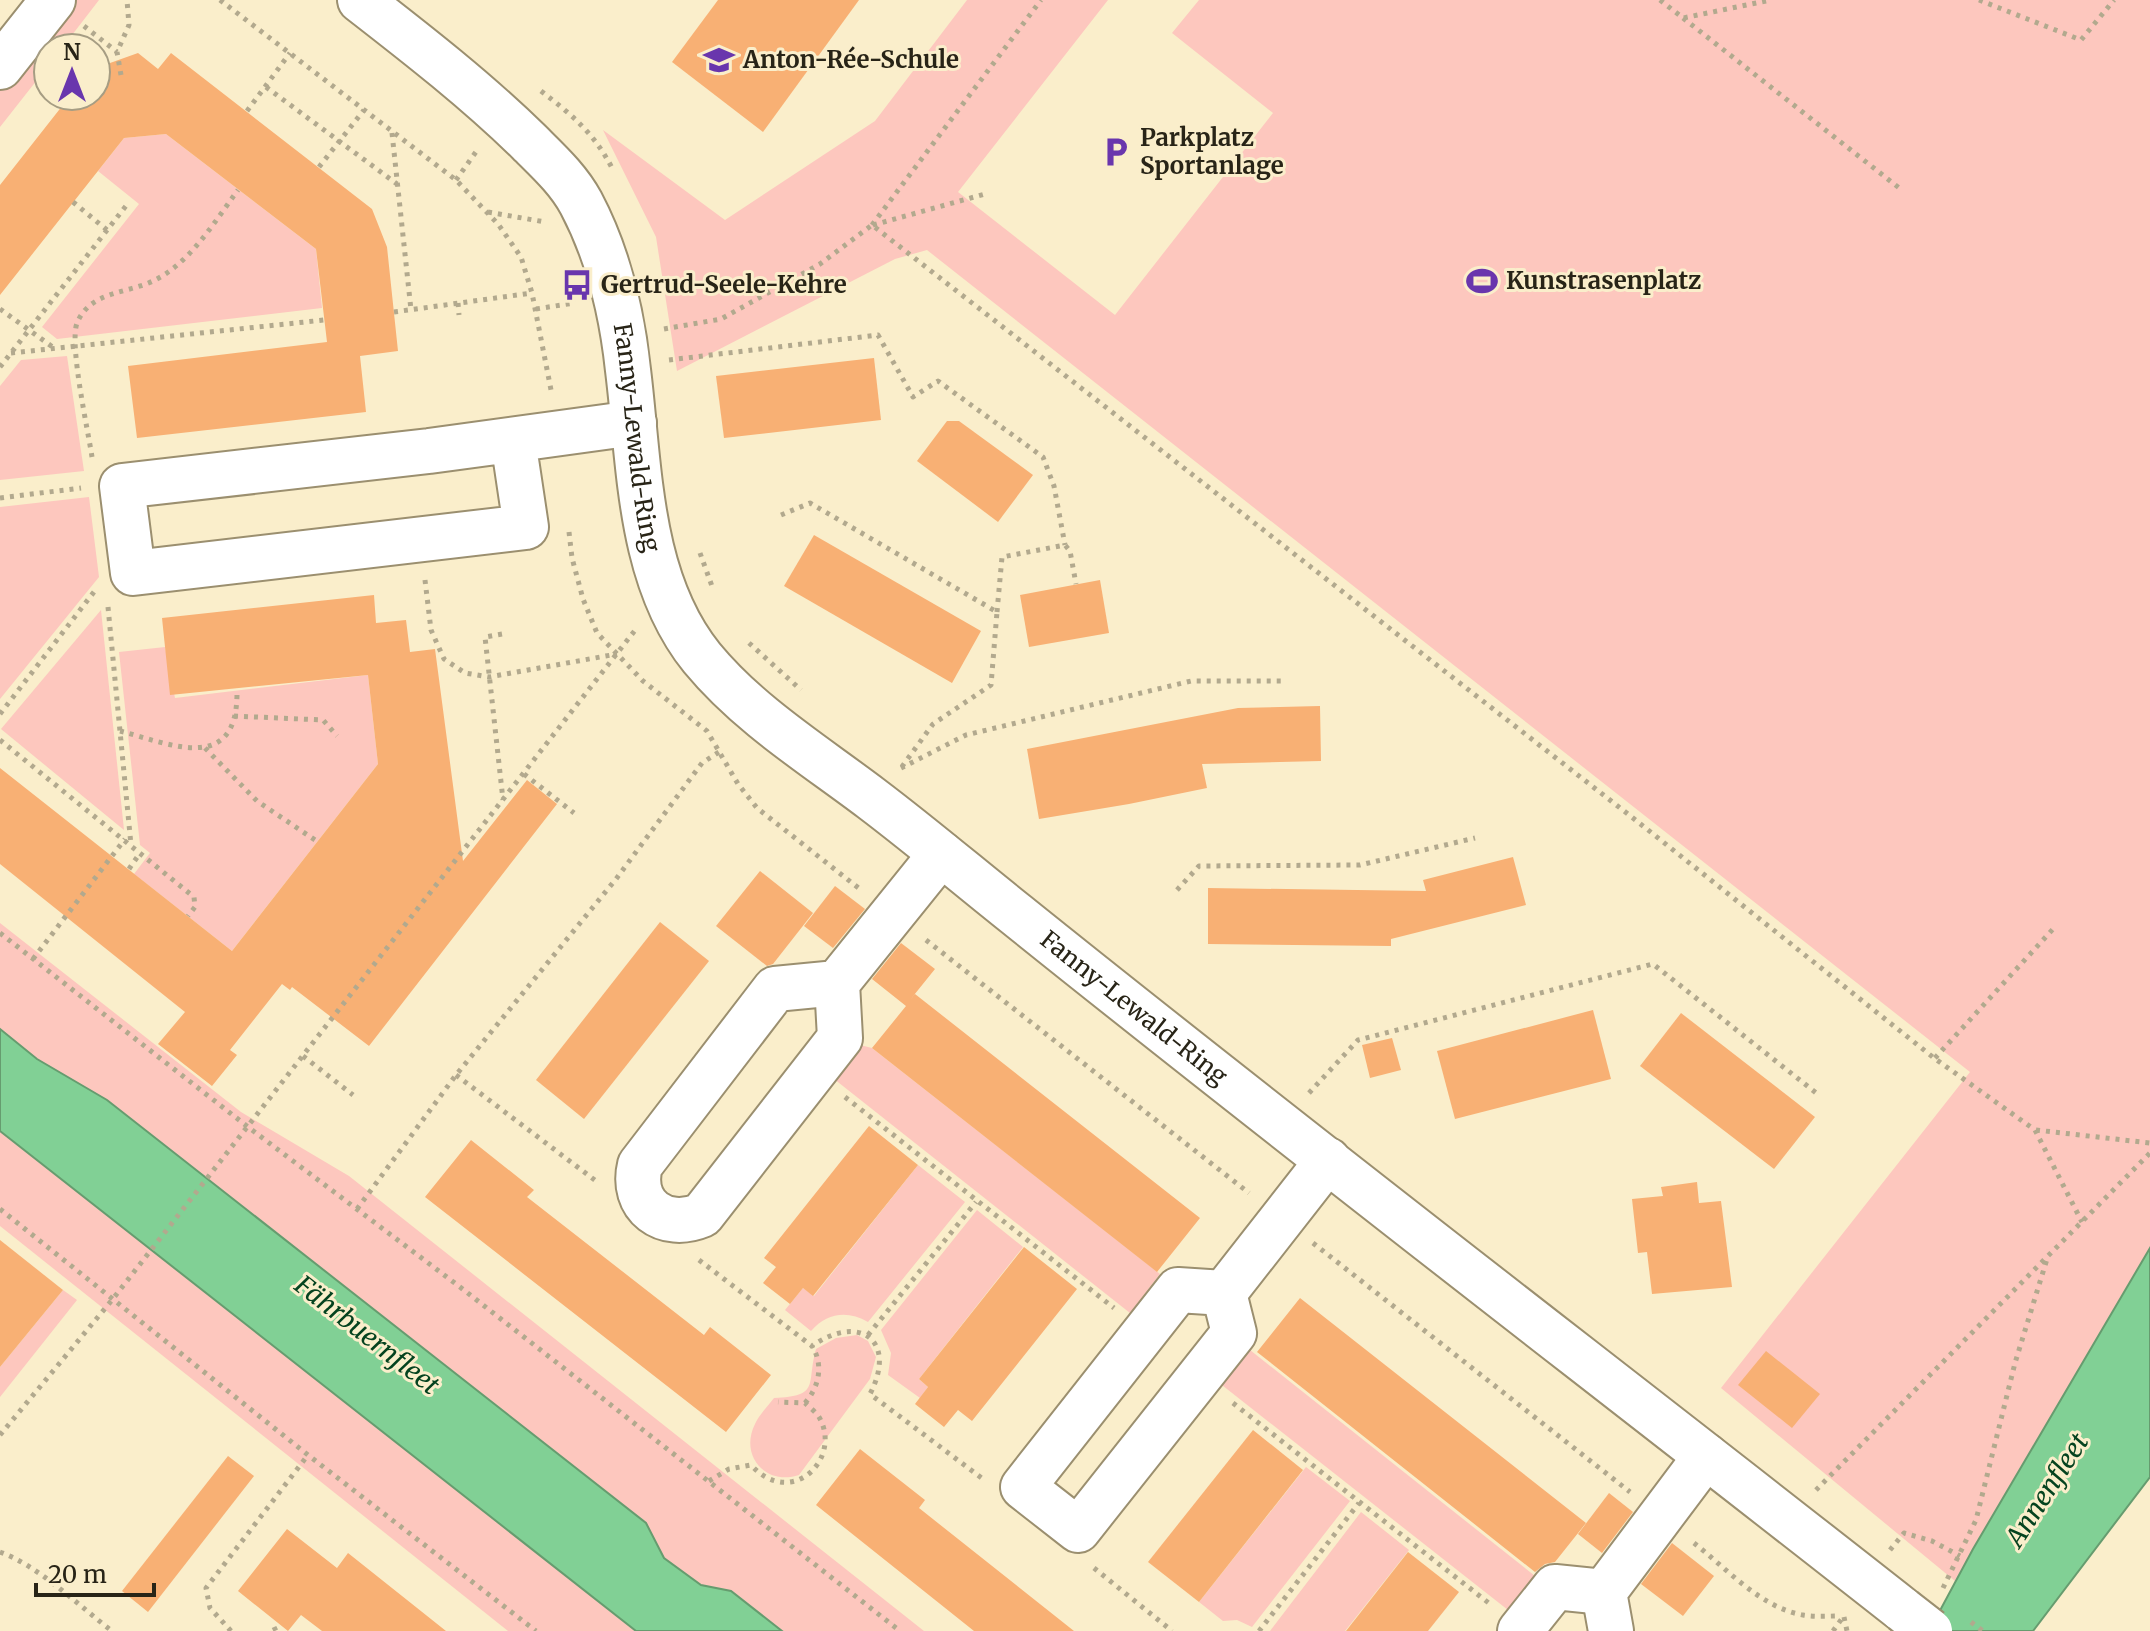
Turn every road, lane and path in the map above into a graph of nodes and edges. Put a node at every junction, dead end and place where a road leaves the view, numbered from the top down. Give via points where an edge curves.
1 (53, 0) edge
2 (127, 0) edge
3 (360, 0) edge
4 (1041, 0) edge
5 (1660, 0) edge
6 (1771, 0) edge
7 (1979, 0) edge
8 (2114, 0) edge
9 (1683, 18) junction
10 (290, 53) dead end
11 (0, 67) edge
12 (121, 75) dead end
13 (266, 87) junction
14 (364, 110) dead end
15 (247, 111) dead end
16 (392, 133) dead end
17 (339, 142) junction
18 (319, 167) dead end
19 (398, 185) junction
20 (238, 190) dead end
21 (1903, 191) dead end
22 (985, 194) dead end
23 (73, 202) dead end
24 (129, 202) dead end
25 (872, 225) junction
26 (107, 230) junction
27 (532, 293) dead end
28 (458, 303) junction
29 (0, 309) edge
30 (411, 310) junction
31 (394, 312) dead end
32 (459, 315) dead end
33 (324, 320) dead end
34 (29, 331) junction
35 (667, 344) dead end
36 (76, 348) junction
37 (55, 349) junction
38 (11, 353) junction
39 (0, 367) edge
40 (670, 373) dead end
41 (634, 423) junction
42 (513, 440) junction
43 (122, 486) junction
44 (0, 498) edge
45 (781, 515) dead end
46 (420, 539) junction
47 (1065, 545) junction
48 (699, 550) dead end
49 (119, 575) junction
50 (1076, 584) dead end
51 (665, 593) junction
52 (717, 598) dead end
53 (997, 612) junction
54 (739, 633) dead end
55 (502, 634) dead end
56 (617, 654) junction
57 (489, 677) junction
58 (1286, 681) dead end
59 (237, 693) dead end
60 (810, 697) dead end
61 (0, 714) edge
62 (234, 716) junction
63 (120, 731) junction
64 (337, 736) dead end
65 (0, 740) edge
66 (205, 748) junction
67 (719, 752) dead end
68 (889, 759) dead end
69 (901, 768) junction
70 (524, 774) junction
71 (503, 800) junction
72 (574, 813) dead end
73 (127, 838) junction
74 (1475, 838) dead end
75 (315, 840) dead end
76 (140, 853) junction
77 (941, 854) junction
78 (129, 869) dead end
79 (1177, 890) dead end
80 (188, 916) dead end
81 (2053, 929) dead end
82 (0, 933) edge
83 (33, 959) junction
84 (837, 983) junction
85 (303, 1056) junction
86 (1934, 1058) junction
87 (814, 1072) junction
88 (456, 1075) junction
89 (1309, 1093) dead end
90 (353, 1095) dead end
91 (1820, 1096) dead end
92 (248, 1127) junction
93 (2035, 1130) junction
94 (2150, 1143) edge
95 (2150, 1153) edge
96 (1328, 1160) junction
97 (598, 1183) dead end
98 (977, 1202) junction
99 (0, 1209) edge
100 (357, 1209) junction
101 (2082, 1222) junction
102 (2048, 1256) junction
103 (695, 1257) dead end
104 (1224, 1293) junction
105 (112, 1300) junction
106 (1144, 1331) junction
107 (868, 1335) junction
108 (812, 1346) junction
109 (1199, 1377) junction
110 (778, 1402) dead end
111 (805, 1403) junction
112 (0, 1435) edge
113 (308, 1455) junction
114 (1706, 1456) junction
115 (709, 1481) junction
116 (985, 1481) dead end
117 (1359, 1503) junction
118 (1789, 1520) junction
119 (0, 1552) edge
120 (1886, 1554) dead end
121 (1960, 1556) junction
122 (1090, 1565) dead end
123 (1925, 1611) edge
124 (1607, 1612) edge
125 (1844, 1616) dead end
126 (1521, 1630) edge
127 (112, 1631) edge
128 (231, 1631) edge
129 (536, 1631) edge
130 (900, 1631) edge
131 (1172, 1631) edge
132 (1259, 1631) edge
133 (1847, 1631) edge

1 - 11 street
2 - 12 path via 129,25 117,52
3 - 41 street, Fanny-Lewald-Ring via 502,115 565,177 606,262 628,362
4 - 25 path
5 - 9 path
6 - 9 path
7 - 8 path via 2081,40
9 - 21 path
10 - 13 path
13 - 15 path
13 - 17 path
14 - 17 path
16 - 19 path
17 - 18 path
17 - 19 path
19 - 30 path
20 - 36 path via 194,248 172,267 155,280 107,294 90,306 77,324
22 - 25 path
23 - 26 path
24 - 26 path
25 - 35 path via 820,264 721,319 664,329
25 - 86 path
26 - 34 path
27 - 28 path
28 - 30 path
28 - 32 path
29 - 34 path
30 - 31 path
33 - 36 path
34 - 37 path
34 - 38 path
36 - 37 path
37 - 38 path
38 - 39 path
40 - 47 path via 669,360 878,335 913,397 938,381 1043,457
41 - 42 street
41 - 51 street, Fanny-Lewald-Ring via 650,540
42 - 43 street
42 - 46 street via 526,527
43 - 44 path
43 - 49 street
45 - 53 path via 810,503
46 - 49 street
46 - 57 path via 431,630 444,659 465,673
47 - 50 path
47 - 53 path via 1002,557
48 - 52 path
49 - 61 path
49 - 63 path
51 - 56 path
51 - 77 street, Fanny-Lewald-Ring via 699,654 735,694
53 - 69 path via 991,685 933,724
54 - 60 path
55 - 57 path via 485,637
56 - 57 path
56 - 70 path
57 - 71 path
58 - 69 path via 1191,681 966,735
59 - 62 path
62 - 64 path via 323,720
62 - 66 path via 217,744
63 - 66 path
63 - 73 path
65 - 73 path
66 - 75 path via 257,801
67 - 88 path via 702,763 616,879
68 - 69 path
70 - 71 path
70 - 72 path
71 - 85 path
73 - 76 path
73 - 83 path
74 - 79 path via 1360,865 1199,866
76 - 78 path
76 - 80 path via 194,897
77 - 84 street
77 - 96 street, Fanny-Lewald-Ring
81 - 86 path
82 - 83 path
83 - 92 path
84 - 87 street via 840,1038
84 - 87 street via 775,989 640,1165 636,1182 641,1198 671,1220 702,1215
85 - 90 path
85 - 92 path
86 - 93 path
87 - 98 path
88 - 97 path
88 - 100 path
89 - 91 path via 1358,1040 1653,964
92 - 100 path
92 - 105 path
93 - 94 path
93 - 101 path
95 - 101 path
96 - 104 street
96 - 114 street, Fanny-Lewald-Ring
98 - 106 path
98 - 107 path
99 - 105 path
100 - 115 path
101 - 102 path
102 - 118 path
102 - 121 path via 1976,1520
103 - 108 path
104 - 106 street via 1178,1290
104 - 109 street via 1234,1333
105 - 112 path
105 - 113 path
106 - 109 street via 1023,1487 1078,1530
107 - 108 path via 836,1333
107 - 116 path via 879,1348 881,1361 870,1394
108 - 111 path via 819,1357 816,1390
109 - 117 path
110 - 111 path
111 - 115 path via 819,1417 824,1434 823,1451 810,1472 796,1482 778,1483 751,1465 729,1469
113 - 128 path via 206,1588 210,1608
113 - 129 path
114 - 118 street, Fanny-Lewald-Ring
114 - 124 street
115 - 130 path
117 - 126 path
117 - 132 path
118 - 123 street, Fanny-Lewald-Ring
119 - 127 path
120 - 121 path via 1904,1533
121 - 123 path
122 - 131 path
124 - 126 street via 1555,1587
125 - 133 path

